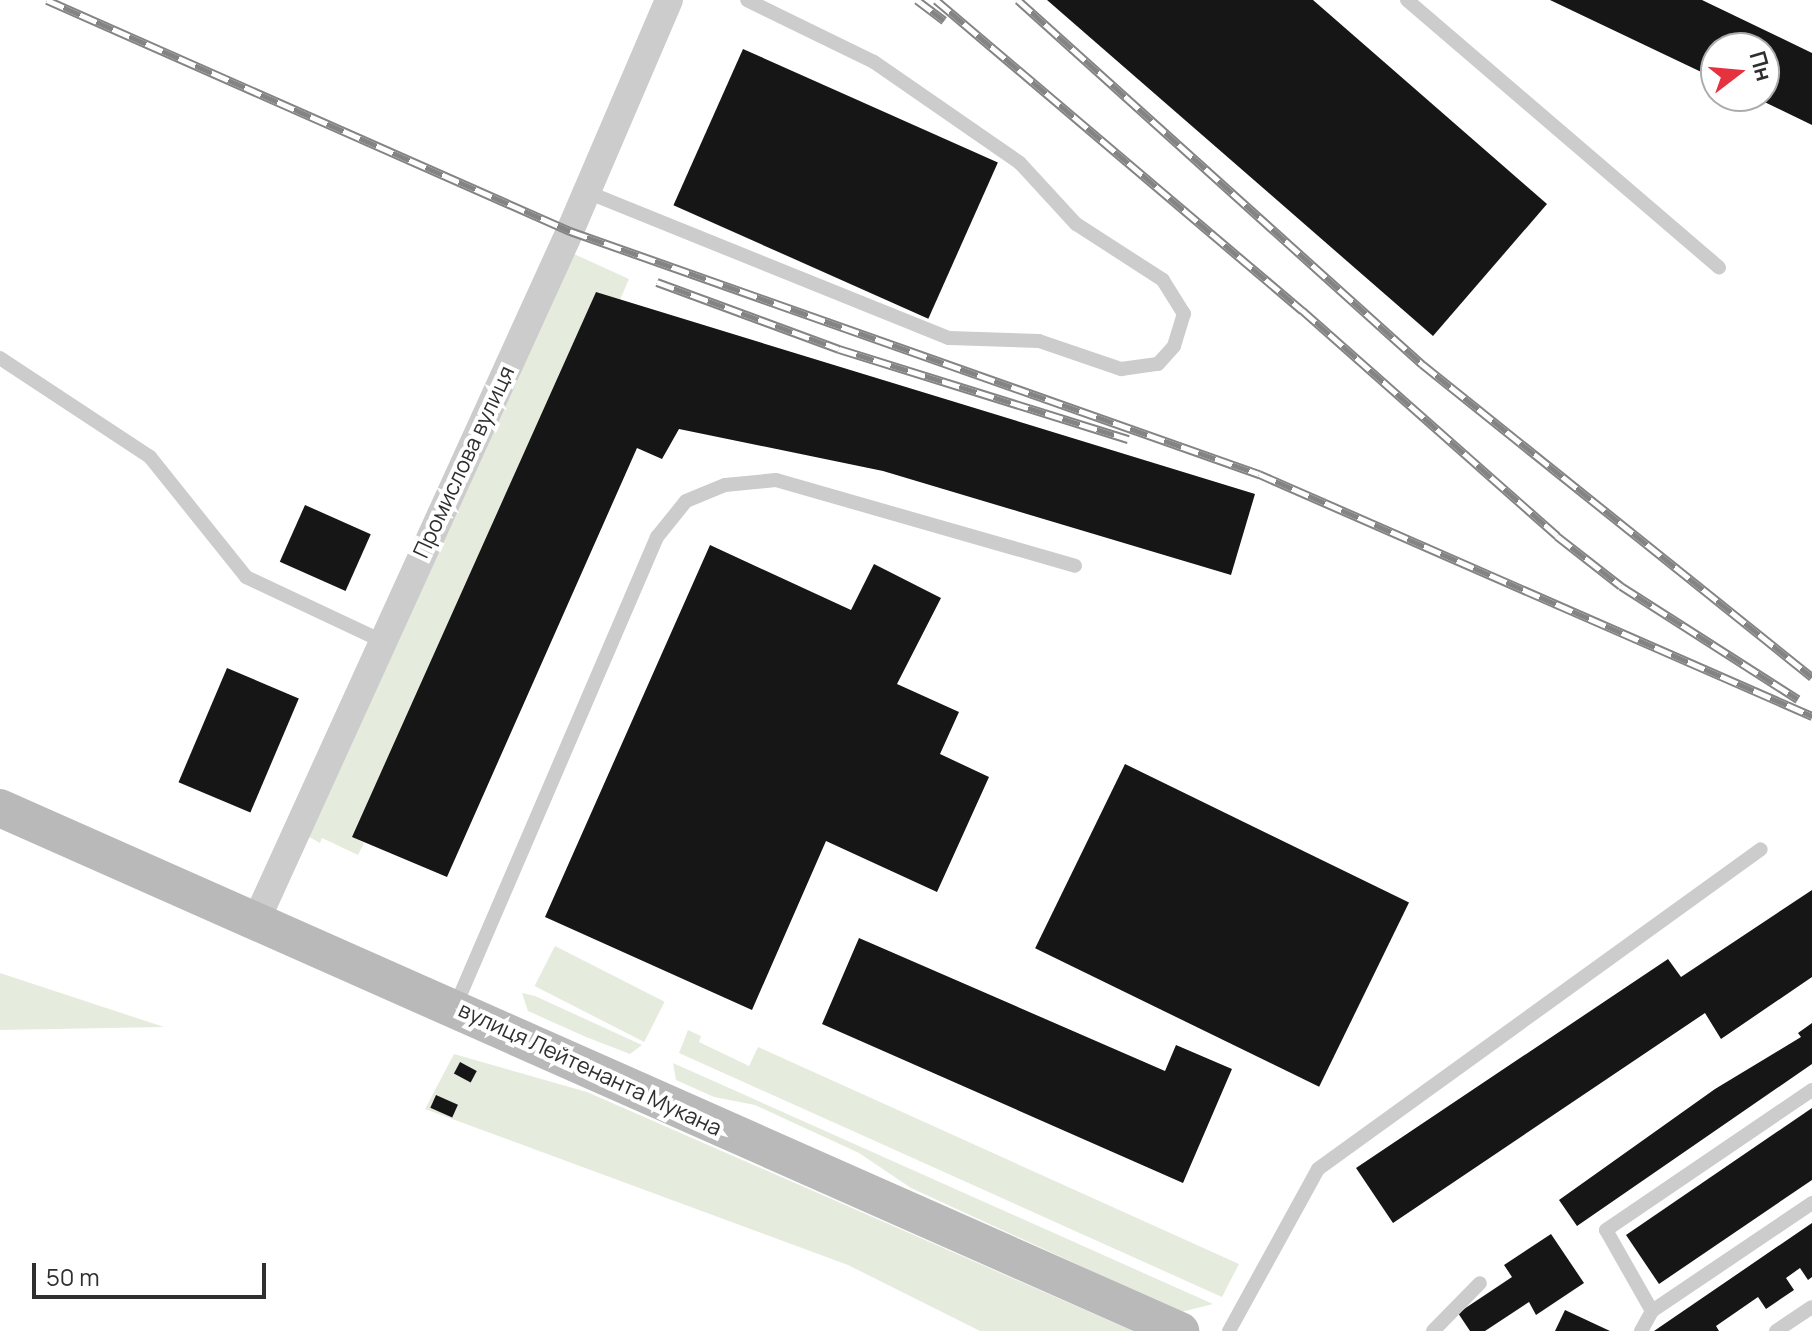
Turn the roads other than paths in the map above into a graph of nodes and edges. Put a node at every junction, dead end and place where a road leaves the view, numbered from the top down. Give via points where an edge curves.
1 (669, 0) edge
2 (747, 0) edge
3 (1407, 0) edge
4 (587, 192) junction
5 (1719, 267) dead end
6 (0, 358) edge
7 (1075, 566) dead end
8 (382, 641) junction
9 (0, 808) edge
10 (1761, 849) dead end
11 (255, 923) junction
12 (455, 1007) junction
13 (1812, 1090) edge
14 (1812, 1203) edge
15 (1480, 1283) dead end
16 (1812, 1307) edge
17 (1652, 1311) junction
18 (1180, 1331) edge
19 (1229, 1331) edge
20 (1433, 1331) edge
21 (1641, 1331) edge
22 (1776, 1331) edge

1 - 4 street, Промислова вулиця
2 - 4 lane via 874,62 1020,163 1076,224 1163,280 1184,314 1174,346 1158,364 1121,369 1039,341 949,338
3 - 5 lane
4 - 8 street, Промислова вулиця
6 - 8 lane via 150,457 246,577
7 - 12 lane via 776,480 725,485 686,501 657,537
8 - 11 street, Промислова вулиця
9 - 11 main road, вулиця Лейтенанта Мукана
10 - 19 lane via 1318,1169
11 - 12 main road, вулиця Лейтенанта Мукана
12 - 18 main road, вулиця Лейтенанта Мукана
13 - 17 lane via 1606,1230
14 - 17 lane
15 - 20 lane
16 - 22 lane
17 - 21 lane

